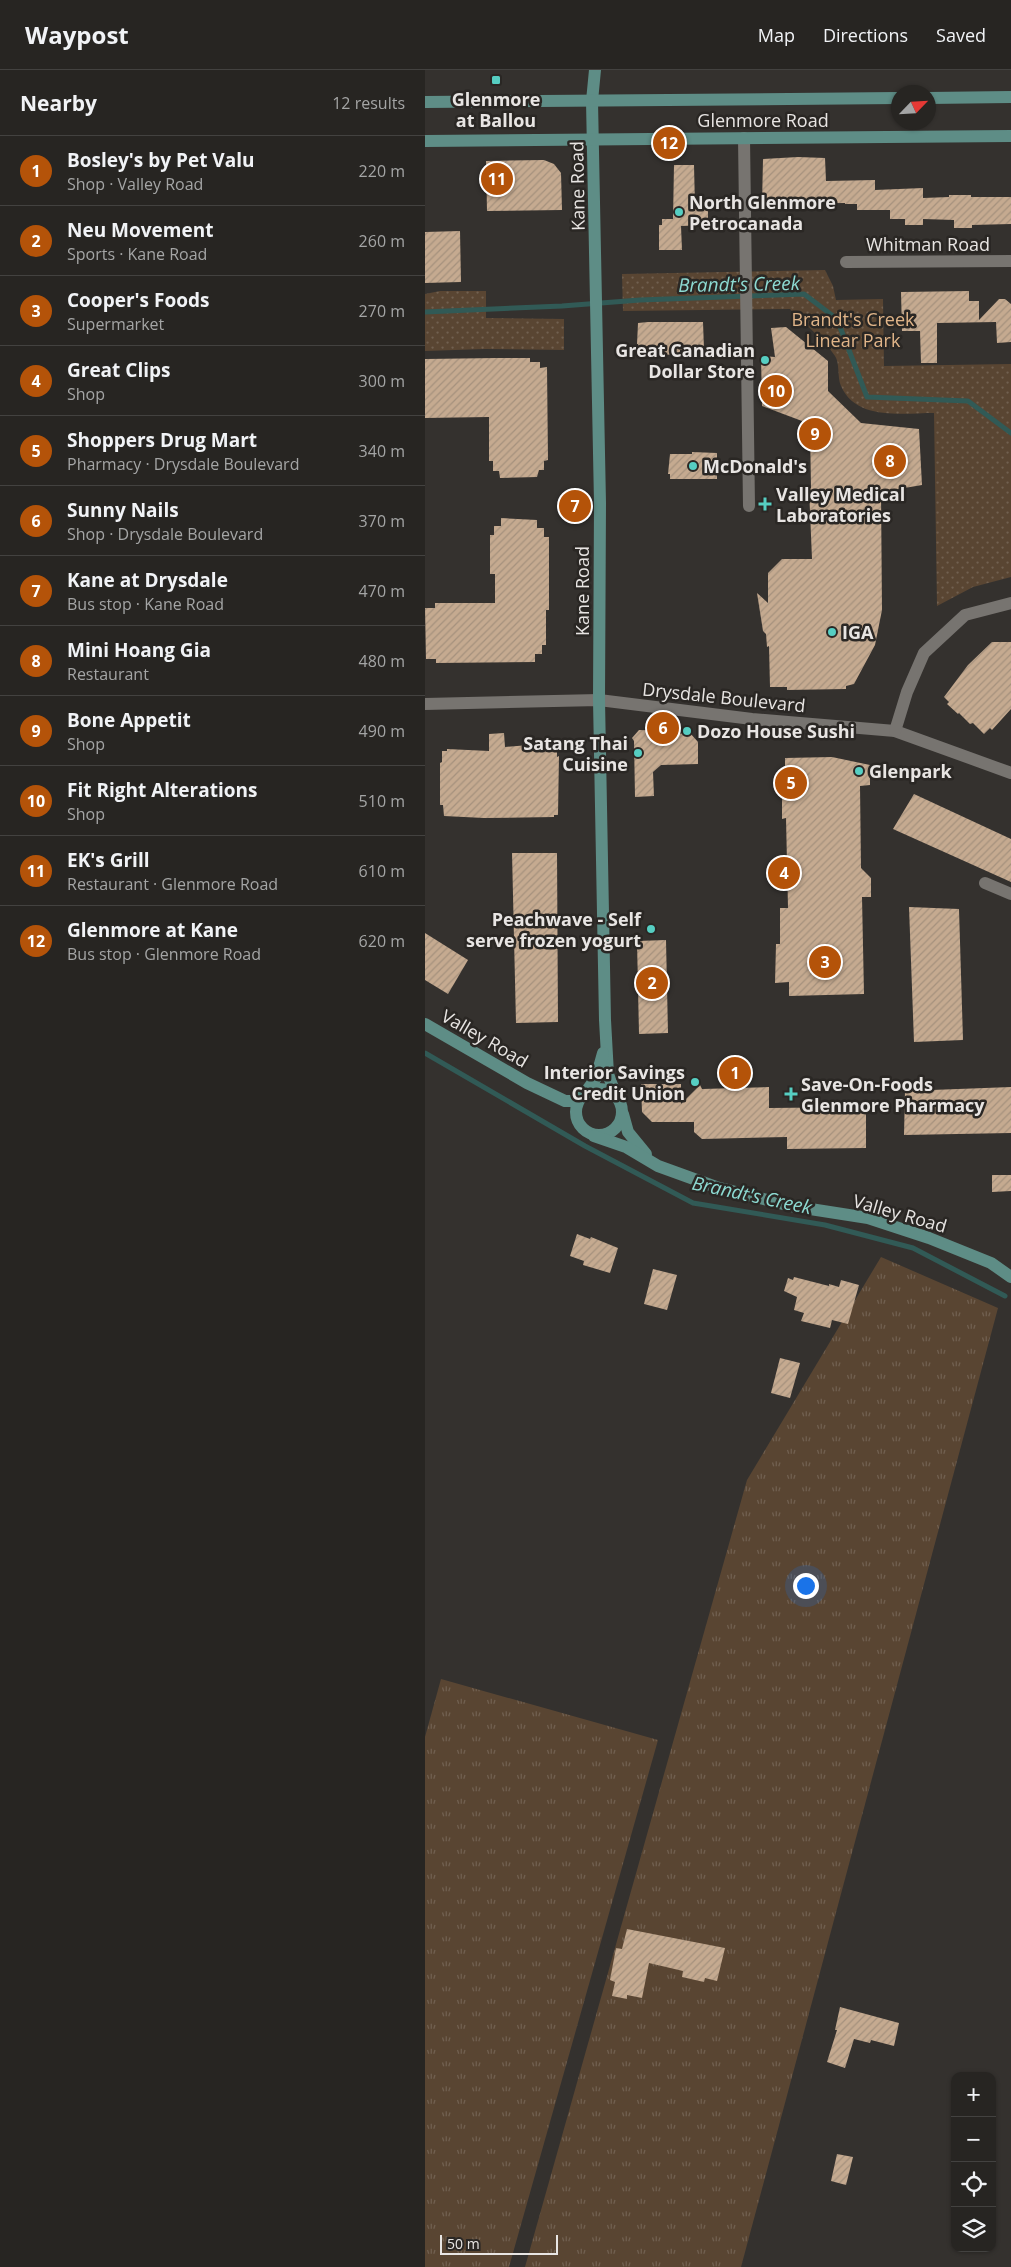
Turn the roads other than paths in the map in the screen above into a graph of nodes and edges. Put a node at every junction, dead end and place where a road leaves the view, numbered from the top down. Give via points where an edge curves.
1 (595, 70) edge
2 (1011, 97) edge
3 (891, 98) edge
4 (936, 98) edge
5 (592, 101) junction
6 (425, 102) edge
7 (1011, 136) edge
8 (744, 138) junction
9 (594, 139) junction
10 (425, 141) edge
11 (1011, 261) edge
12 (846, 262) dead end
13 (749, 506) dead end
14 (1011, 603) edge
15 (599, 700) junction
16 (425, 704) edge
17 (895, 731) junction
18 (1011, 772) edge
19 (985, 883) dead end
20 (1011, 894) edge
21 (605, 1020) junction
22 (425, 1024) edge
23 (527, 1082) junction
24 (583, 1096) junction
25 (616, 1096) junction
26 (623, 1111) junction
27 (581, 1128) junction
28 (594, 1136) junction
29 (658, 1166) junction
30 (1011, 1277) edge

1 - 5 street, Kane Road
2 - 4 street
3 - 5 street, Glenmore Road
5 - 6 street, Glenmore Road
5 - 9 street, Kane Road
7 - 8 street, Glenmore Road
8 - 9 street, Glenmore Road
8 - 13 street
9 - 10 street, Glenmore Road
9 - 15 street, Kane Road via 600,503
11 - 12 street, Whitman Road
14 - 17 street via 965,615 924,653
15 - 16 street, Drysdale Boulevard
15 - 17 street, Drysdale Boulevard via 752,719
15 - 21 street, Kane Road
17 - 18 street, Drysdale Boulevard
19 - 20 street
21 - 24 street, Kane Road via 602,1057 596,1078
21 - 25 street, Kane Road via 608,1074
22 - 23 street, Valley Road
23 - 24 street, Valley Road via 565,1100 575,1101
23 - 27 street, Valley Road
24 - 25 street, Valley Road via 598,1089
24 - 27 street via 575,1113
25 - 26 street, Valley Road
26 - 28 street via 614,1130
26 - 29 street, Valley Road via 627,1132
27 - 28 street, Valley Road
28 - 29 street, Valley Road via 626,1147
29 - 30 street, Valley Road via 716,1187 791,1206 868,1218 991,1263

